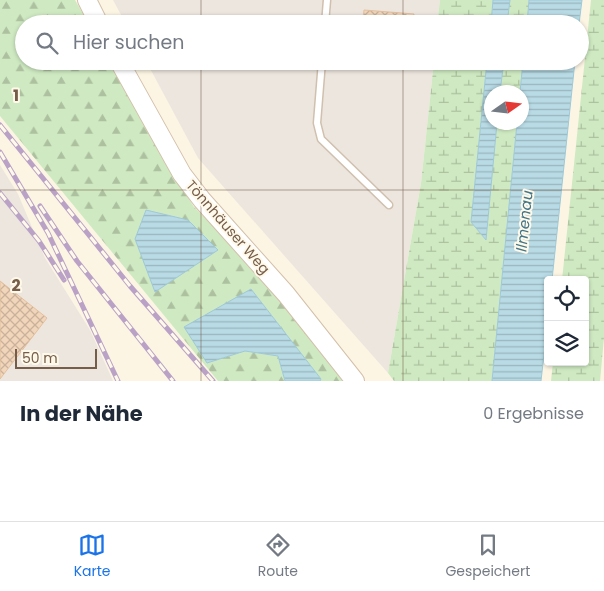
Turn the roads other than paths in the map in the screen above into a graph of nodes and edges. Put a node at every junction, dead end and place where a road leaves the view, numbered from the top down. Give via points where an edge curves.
1 (87, 0) edge
2 (327, 0) edge
3 (94, 15) edge
4 (326, 15) edge
5 (124, 70) edge
6 (321, 70) edge
7 (389, 205) dead end
8 (355, 381) edge

1 - 3 main road
2 - 4 lane
5 - 8 main road, Tönnhäuser Weg via 182,174 286,294
6 - 7 lane via 317,123 320,139

